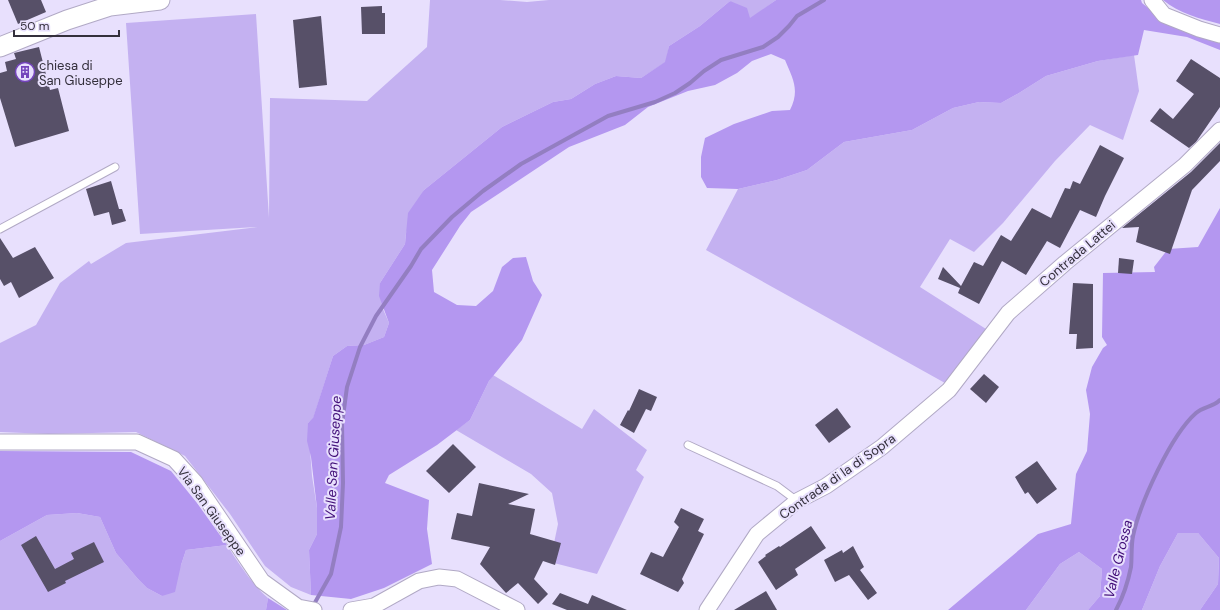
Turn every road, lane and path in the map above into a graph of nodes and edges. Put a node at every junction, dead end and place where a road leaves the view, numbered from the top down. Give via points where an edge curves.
1 (150, 0) edge
2 (1152, 0) edge
3 (1220, 35) edge
4 (0, 47) edge
5 (1220, 130) edge
6 (115, 167) dead end
7 (0, 229) edge
8 (949, 390) joint
9 (0, 442) edge
10 (688, 445) dead end
11 (797, 501) junction
12 (314, 610) edge
13 (351, 610) edge
14 (517, 610) edge
15 (707, 610) edge

1 - 4 street via 110,6
2 - 3 street via 1164,15
5 - 8 street, Contrada Lattei via 1185,165 1008,313
6 - 7 lane
8 - 11 street, Contrada di la di Sopra via 882,447 826,486
9 - 12 street, Via San Giuseppe via 137,442 174,459 195,482 262,581 298,607
10 - 11 lane via 777,486
11 - 15 street, Contrada di la di Sopra via 757,534
13 - 14 street via 374,606 419,581 439,577 457,579

